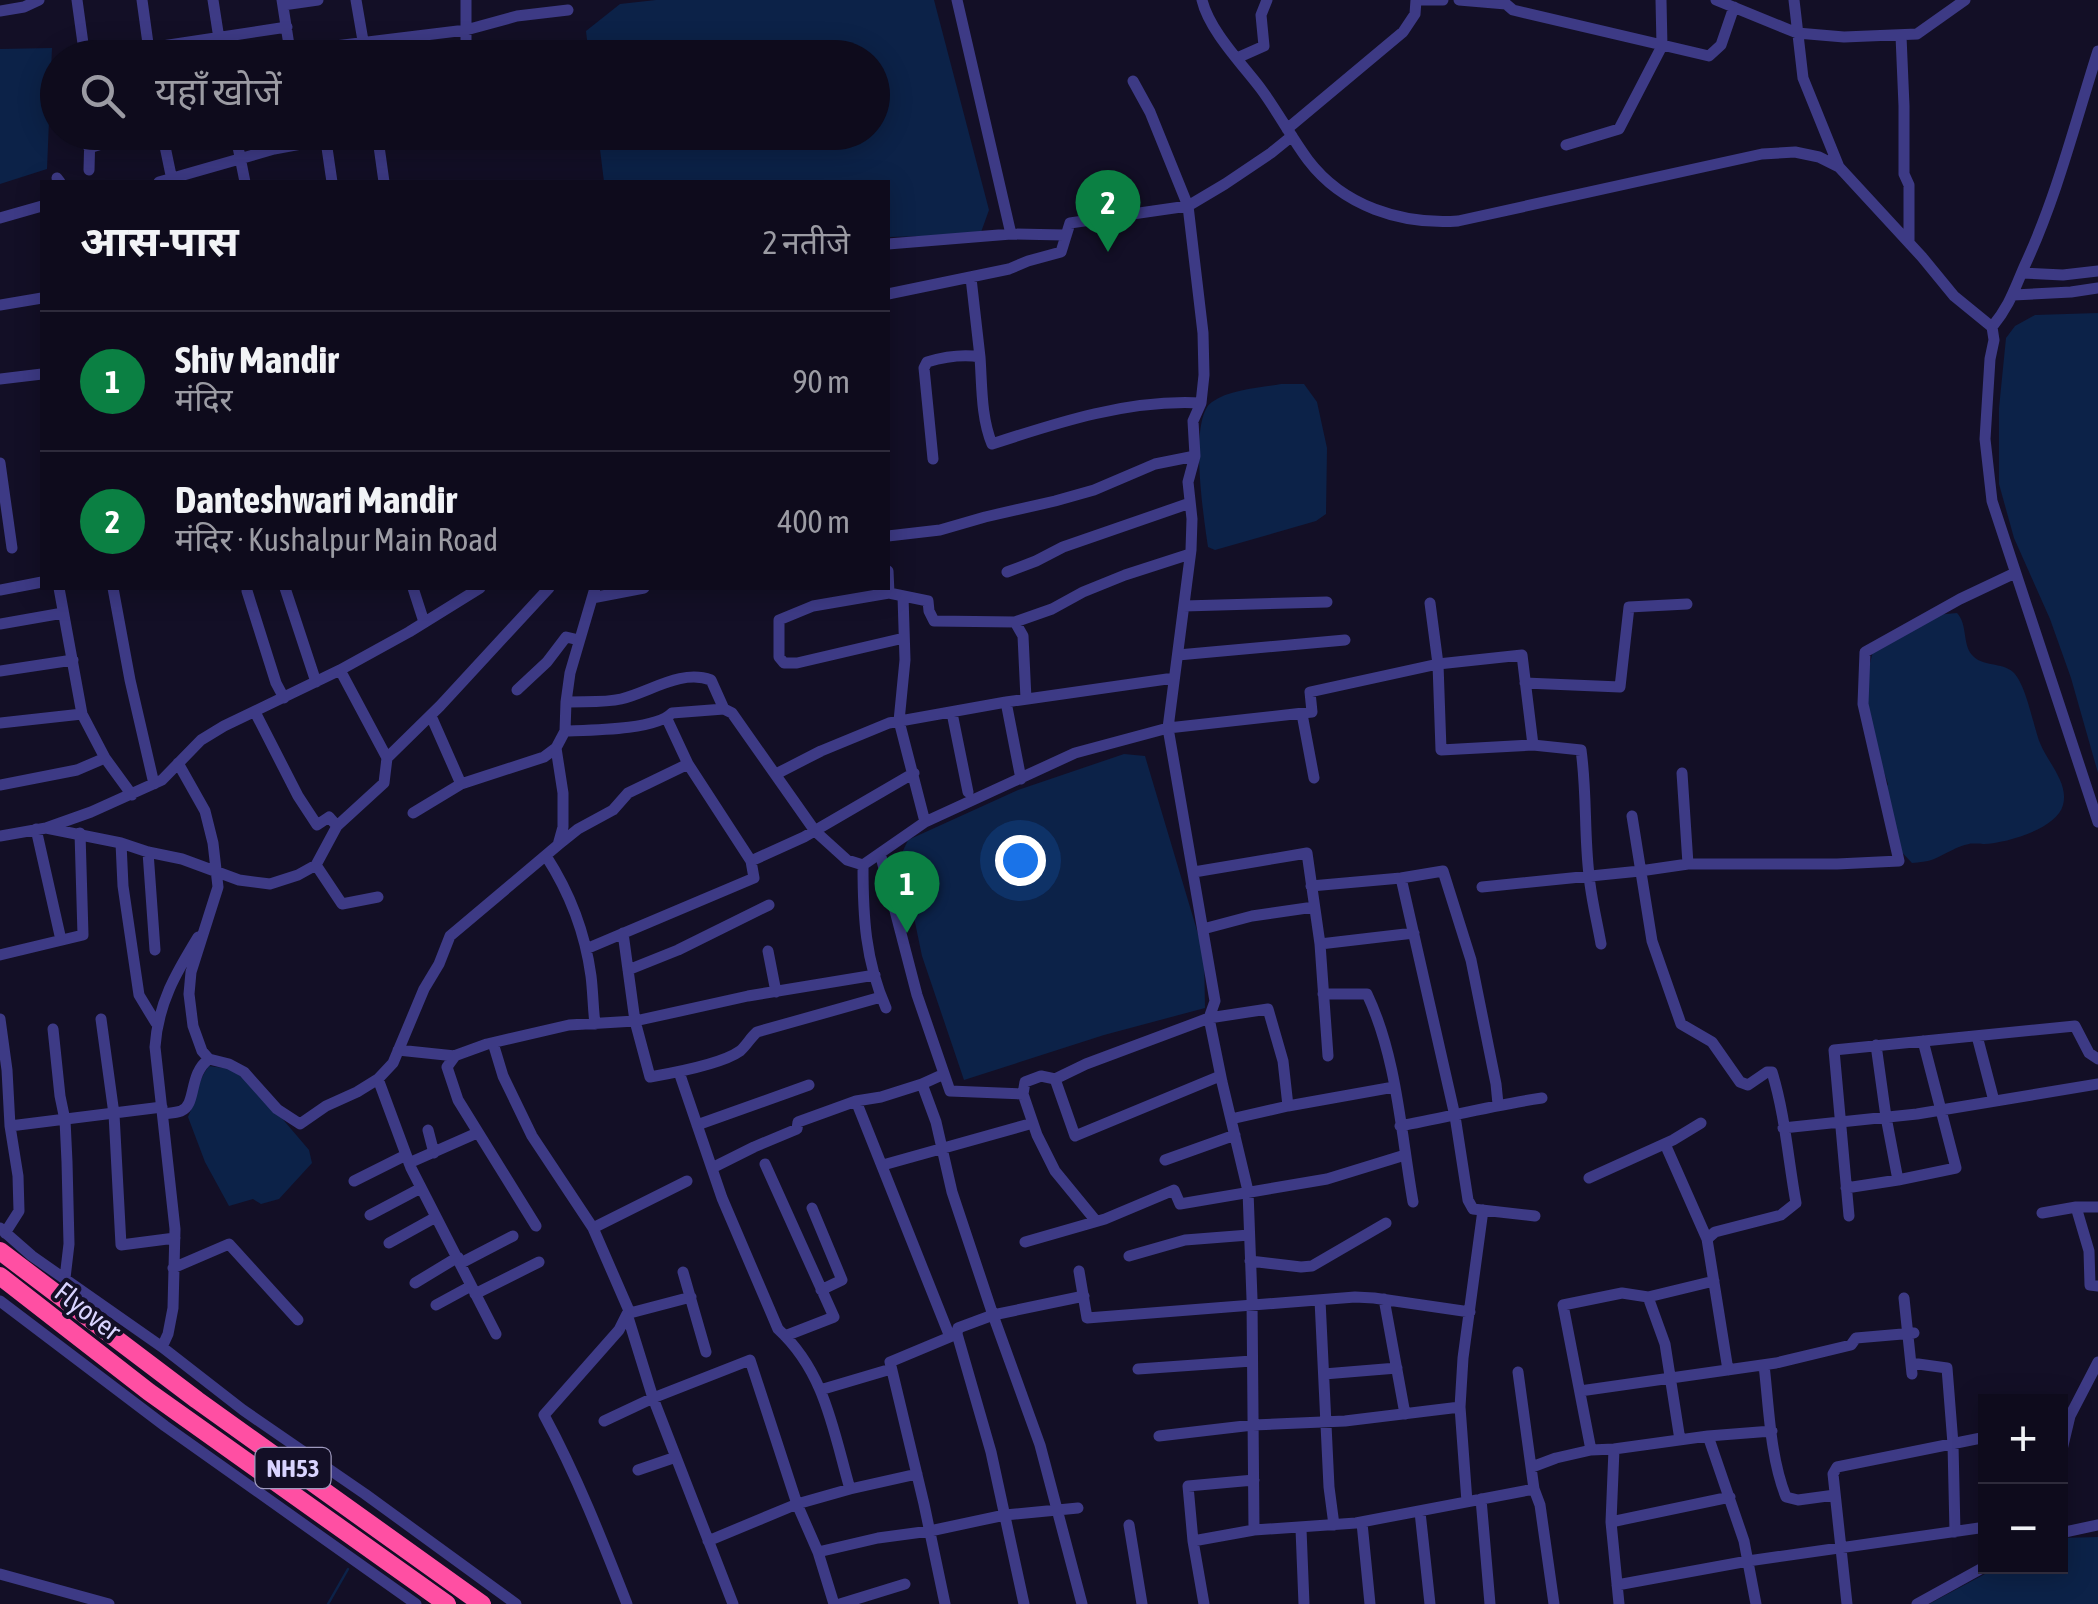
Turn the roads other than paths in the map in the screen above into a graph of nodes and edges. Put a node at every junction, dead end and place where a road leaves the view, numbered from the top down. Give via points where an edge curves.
1 (39, 0) edge
2 (77, 0) edge
3 (142, 0) edge
4 (212, 0) edge
5 (318, 0) edge
6 (356, 0) edge
7 (466, 0) edge
8 (957, 0) edge
9 (1202, 0) edge
10 (1267, 0) edge
11 (1418, 0) edge
12 (1443, 0) edge
13 (1459, 0) edge
14 (1661, 0) edge
15 (1716, 0) edge
16 (1794, 0) edge
17 (1964, 0) edge
18 (1507, 2) edge
19 (283, 3) edge
20 (1734, 7) junction
21 (568, 10) dead end
22 (0, 11) edge
23 (287, 28) junction
24 (466, 30) junction
25 (1798, 33) junction
26 (1901, 36) junction
27 (219, 38) junction
28 (83, 40) edge
29 (148, 40) edge
30 (210, 40) edge
31 (288, 40) edge
32 (363, 40) edge
33 (388, 40) edge
34 (466, 40) edge
35 (1662, 46) junction
36 (2098, 50) edge
37 (1237, 58) junction
38 (1133, 81) dead end
39 (1290, 132) junction
40 (1566, 145) dead end
41 (89, 150) edge
42 (161, 150) edge
43 (239, 150) edge
44 (271, 150) edge
45 (327, 150) edge
46 (380, 150) edge
47 (241, 160) junction
48 (1839, 168) junction
49 (89, 170) dead end
50 (165, 180) edge
51 (169, 180) edge
52 (245, 180) edge
53 (332, 180) edge
54 (384, 180) edge
55 (1188, 206) junction
56 (40, 207) edge
57 (0, 218) edge
58 (1012, 234) junction
59 (1064, 235) junction
60 (1909, 243) junction
61 (890, 244) edge
62 (2098, 272) edge
63 (2022, 273) junction
64 (971, 278) junction
65 (2098, 288) edge
66 (890, 294) edge
67 (2013, 295) junction
68 (40, 298) edge
69 (0, 305) edge
70 (1992, 327) junction
71 (980, 357) junction
72 (40, 374) edge
73 (0, 379) edge
74 (1201, 402) junction
75 (1195, 456) junction
76 (933, 459) dead end
77 (0, 463) edge
78 (1190, 504) junction
79 (890, 536) edge
80 (12, 548) dead end
81 (1190, 554) junction
82 (1006, 572) dead end
83 (2015, 573) junction
84 (40, 582) edge
85 (0, 590) edge
86 (60, 590) edge
87 (113, 590) edge
88 (287, 590) edge
89 (413, 590) edge
90 (477, 590) edge
91 (547, 590) edge
92 (619, 590) edge
93 (246, 591) dead end
94 (594, 592) edge
95 (888, 593) joint
96 (903, 596) junction
97 (1327, 602) dead end
98 (1430, 603) dead end
99 (1687, 604) dead end
100 (1184, 606) junction
101 (63, 613) junction
102 (424, 622) junction
103 (1014, 622) junction
104 (0, 624) edge
105 (904, 638) junction
106 (580, 640) junction
107 (1345, 640) dead end
108 (1178, 655) junction
109 (73, 660) junction
110 (1438, 664) junction
111 (340, 670) junction
112 (0, 672) edge
113 (1174, 678) junction
114 (316, 682) junction
115 (1525, 683) junction
116 (517, 690) dead end
117 (284, 698) junction
118 (1026, 699) junction
119 (566, 702) junction
120 (1006, 702) junction
121 (724, 709) junction
122 (255, 712) junction
123 (952, 712) junction
124 (82, 714) junction
125 (1302, 714) junction
126 (430, 716) junction
127 (667, 719) junction
128 (899, 721) junction
129 (0, 724) edge
130 (1168, 728) junction
131 (565, 731) junction
132 (1532, 745) junction
133 (556, 748) junction
134 (106, 758) junction
135 (387, 758) junction
136 (178, 763) junction
137 (688, 764) junction
138 (914, 773) junction
139 (1682, 773) dead end
140 (776, 774) junction
141 (1314, 778) dead end
142 (1020, 779) junction
143 (154, 784) junction
144 (461, 784) junction
145 (0, 785) edge
146 (968, 792) dead end
147 (132, 795) junction
148 (413, 813) dead end
149 (1632, 816) dead end
150 (924, 822) junction
151 (2098, 822) edge
152 (337, 826) junction
153 (41, 829) junction
154 (815, 830) junction
155 (80, 833) junction
156 (0, 836) edge
157 (121, 842) junction
158 (558, 845) junction
159 (148, 852) junction
160 (880, 853) junction
161 (546, 856) junction
162 (751, 860) junction
163 (1688, 864) junction
164 (316, 865) junction
165 (863, 865) junction
166 (217, 871) junction
167 (1640, 871) junction
168 (1194, 872) junction
169 (1589, 876) junction
170 (1401, 878) junction
171 (1312, 886) junction
172 (1482, 887) dead end
173 (378, 897) dead end
174 (769, 905) dead end
175 (1314, 907) junction
176 (210, 916) junction
177 (1202, 929) junction
178 (1414, 932) junction
179 (623, 934) junction
180 (61, 940) junction
181 (1320, 944) junction
182 (1600, 944) dead end
183 (586, 949) junction
184 (155, 950) dead end
185 (768, 951) dead end
186 (0, 955) edge
187 (628, 970) junction
188 (875, 975) junction
189 (776, 992) junction
190 (1324, 994) junction
191 (1210, 1018) junction
192 (0, 1019) edge
193 (102, 1019) dead end
194 (635, 1021) junction
195 (156, 1023) junction
196 (595, 1024) junction
197 (53, 1028) dead end
198 (1977, 1036) junction
199 (1923, 1041) junction
200 (494, 1043) junction
201 (1876, 1046) junction
202 (398, 1050) junction
203 (454, 1056) junction
204 (1328, 1056) dead end
205 (209, 1059) junction
206 (2098, 1059) edge
207 (678, 1072) junction
208 (944, 1074) junction
209 (1220, 1076) junction
210 (1054, 1079) junction
211 (378, 1080) junction
212 (922, 1084) junction
213 (2098, 1084) edge
214 (808, 1086) dead end
215 (1394, 1087) junction
216 (4, 1089) edge
217 (1023, 1094) junction
218 (1542, 1098) dead end
219 (856, 1101) junction
220 (1994, 1101) junction
221 (1498, 1104) junction
222 (1288, 1106) junction
223 (163, 1110) junction
224 (1941, 1110) junction
225 (114, 1114) junction
226 (1455, 1116) junction
227 (1886, 1117) junction
228 (1231, 1119) junction
229 (65, 1120) junction
230 (1840, 1122) junction
231 (1033, 1123) junction
232 (1701, 1123) dead end
233 (697, 1125) junction
234 (10, 1126) junction
235 (1400, 1126) junction
236 (1784, 1128) junction
237 (428, 1130) dead end
238 (477, 1133) junction
239 (1235, 1135) junction
240 (1665, 1144) junction
241 (942, 1148) junction
242 (434, 1153) junction
243 (1405, 1155) junction
244 (408, 1159) junction
245 (1165, 1160) dead end
246 (765, 1164) dead end
247 (884, 1166) junction
248 (712, 1168) junction
249 (1589, 1178) dead end
250 (1898, 1180) junction
251 (354, 1181) dead end
252 (687, 1181) dead end
253 (421, 1188) junction
254 (1846, 1188) junction
255 (1248, 1191) junction
256 (1413, 1202) dead end
257 (2076, 1207) junction
258 (2098, 1207) edge
259 (812, 1208) dead end
260 (1483, 1210) junction
261 (2042, 1213) dead end
262 (370, 1214) dead end
263 (1535, 1216) dead end
264 (1849, 1216) dead end
265 (436, 1217) junction
266 (1096, 1221) junction
267 (1386, 1223) dead end
268 (536, 1226) dead end
269 (593, 1228) junction
270 (1249, 1235) junction
271 (513, 1236) dead end
272 (2, 1237) edge
273 (174, 1238) junction
274 (1707, 1239) junction
275 (1025, 1242) dead end
276 (389, 1243) dead end
277 (1129, 1256) dead end
278 (459, 1260) junction
279 (1250, 1261) junction
280 (539, 1262) dead end
281 (173, 1268) junction
282 (683, 1272) dead end
283 (1079, 1272) dead end
284 (0, 1276) edge
285 (64, 1278) junction
286 (1714, 1281) junction
287 (415, 1283) dead end
288 (2098, 1286) edge
289 (473, 1290) junction
290 (821, 1290) junction
291 (691, 1296) junction
292 (1084, 1296) junction
293 (1648, 1298) junction
294 (1904, 1298) dead end
295 (1384, 1299) junction
296 (0, 1300) edge
297 (1320, 1300) junction
298 (436, 1305) dead end
299 (1252, 1305) junction
300 (1470, 1312) junction
301 (629, 1314) junction
302 (993, 1315) junction
303 (298, 1320) dead end
304 (1910, 1333) junction
305 (496, 1334) dead end
306 (953, 1335) junction
307 (785, 1336) junction
308 (137, 1343) junction
309 (162, 1348) junction
310 (706, 1352) dead end
311 (1252, 1361) junction
312 (2098, 1362) edge
313 (1764, 1365) junction
314 (1397, 1368) junction
315 (891, 1369) junction
316 (1138, 1369) dead end
317 (1728, 1370) junction
318 (1518, 1372) dead end
319 (1324, 1374) junction
320 (1670, 1379) junction
321 (820, 1390) junction
322 (1580, 1391) junction
323 (138, 1395) junction
324 (653, 1398) junction
325 (1460, 1408) junction
326 (1406, 1414) junction
327 (2068, 1419) edge
328 (604, 1421) dead end
329 (1326, 1422) junction
330 (1253, 1425) junction
331 (1772, 1431) junction
332 (1159, 1436) dead end
333 (1708, 1436) junction
334 (1978, 1439) edge
335 (1680, 1440) junction
336 (1953, 1444) junction
337 (1614, 1449) junction
338 (1591, 1450) junction
339 (676, 1456) junction
340 (1532, 1467) junction
341 (638, 1470) dead end
342 (917, 1474) junction
343 (1254, 1480) junction
344 (850, 1488) junction
345 (1534, 1489) junction
346 (1835, 1495) junction
347 (1730, 1498) junction
348 (1481, 1500) junction
349 (1467, 1502) junction
350 (797, 1504) junction
351 (1078, 1508) dead end
352 (1058, 1510) junction
353 (1420, 1512) junction
354 (1005, 1515) junction
355 (1362, 1522) junction
356 (1611, 1522) junction
357 (2098, 1525) edge
358 (1130, 1526) dead end
359 (1334, 1526) junction
360 (1302, 1528) junction
361 (1978, 1528) edge
362 (1254, 1530) junction
363 (930, 1531) junction
364 (2068, 1531) edge
365 (1955, 1532) junction
366 (708, 1541) junction
367 (1193, 1541) junction
368 (1841, 1548) junction
369 (818, 1552) junction
370 (1748, 1561) junction
371 (1978, 1570) edge
372 (0, 1574) edge
373 (905, 1584) dead end
374 (1617, 1585) junction
375 (109, 1604) edge
376 (416, 1604) edge
377 (447, 1604) edge
378 (482, 1604) edge
379 (516, 1604) edge
380 (627, 1604) edge
381 (733, 1604) edge
382 (837, 1604) edge
383 (944, 1604) edge
384 (1024, 1604) edge
385 (1082, 1604) edge
386 (1142, 1604) edge
387 (1204, 1604) edge
388 (1304, 1604) edge
389 (1370, 1604) edge
390 (1430, 1604) edge
391 (1490, 1604) edge
392 (1554, 1604) edge
393 (1619, 1604) edge
394 (1756, 1604) edge
395 (1847, 1604) edge
396 (1918, 1604) edge

1 - 22 street
2 - 28 street
3 - 29 street
4 - 27 street
5 - 19 street
6 - 32 street
7 - 24 street
8 - 58 street
9 - 37 street
10 - 37 street via 1261,15 1264,46
11 - 12 street
11 - 39 street via 1403,32
13 - 18 street
14 - 35 street
15 - 20 street
16 - 25 street
17 - 26 street via 1917,34
18 - 35 street via 1513,10
19 - 23 street
20 - 25 street
20 - 35 street via 1721,45 1709,56
21 - 24 street
23 - 27 street
23 - 31 street
24 - 33 street
24 - 34 street
25 - 26 street
25 - 48 street via 1803,78
26 - 60 street
27 - 30 street
35 - 40 street via 1619,129
36 - 63 street
37 - 39 street
38 - 55 street
39 - 48 street via 1319,173 1349,199 1434,222 1488,216 1762,154 1820,156
39 - 55 street via 1271,153
41 - 49 street
42 - 50 street
43 - 47 street
44 - 47 street
45 - 53 street
46 - 54 street
47 - 51 street
47 - 52 street
48 - 60 street
55 - 59 street via 1070,223
55 - 74 street via 1203,333
56 - 57 street
58 - 59 street
58 - 61 street
59 - 64 street via 1061,252
60 - 70 street via 1954,296
62 - 63 street
63 - 67 street
64 - 66 street
64 - 71 street
65 - 67 street
67 - 70 street
68 - 69 street
70 - 83 street via 1985,439 1992,500
71 - 74 street via 992,444 1110,412
71 - 76 street via 936,360 924,368
72 - 73 street
74 - 75 street via 1193,421
75 - 78 street
75 - 79 street via 1056,501
77 - 80 street
78 - 81 street
78 - 82 street
81 - 100 street
81 - 103 street
83 - 151 street
83 - 163 street via 1865,652 1863,704 1899,861
84 - 85 street
86 - 101 street
87 - 143 street
88 - 114 street
89 - 102 street
90 - 102 street
91 - 126 street
92 - 94 street
93 - 117 street
94 - 106 street
95 - 96 street
95 - 105 street via 813,606 779,620 779,657 784,664 798,663
96 - 103 street via 928,601 934,621
96 - 105 street
97 - 100 street
98 - 110 street
99 - 115 street via 1629,607 1620,687
100 - 108 street
101 - 104 street
101 - 109 street
102 - 111 street
103 - 118 street via 1022,636
105 - 128 street
106 - 116 street via 566,636
106 - 119 street
107 - 108 street
108 - 113 street
109 - 112 street
109 - 124 street
110 - 115 street via 1522,655
110 - 125 street via 1310,692 1312,712
110 - 132 street via 1441,750
111 - 114 street
111 - 135 street
113 - 118 street
113 - 130 street
114 - 117 street
115 - 132 street
117 - 122 street
118 - 120 street
119 - 121 street via 618,700 698,676 711,680
119 - 131 street
120 - 123 street
120 - 142 street
121 - 127 street via 672,713
121 - 140 street
122 - 136 street via 202,740
122 - 152 street via 317,825 329,818
123 - 128 street
123 - 146 street
124 - 129 street
124 - 134 street
125 - 130 street
125 - 141 street
126 - 135 street
126 - 144 street
127 - 131 street
127 - 137 street
128 - 138 street
128 - 140 street
130 - 142 street via 1074,753
130 - 168 street
131 - 133 street
132 - 169 street via 1581,750
133 - 144 street
133 - 158 street via 564,794
134 - 145 street
134 - 147 street
135 - 152 street via 384,783
136 - 143 street
136 - 166 street via 206,811
137 - 158 street via 628,794
137 - 162 street
138 - 150 street
138 - 154 street
139 - 163 street
140 - 154 street
142 - 150 street
143 - 147 street
144 - 148 street
147 - 153 street
149 - 167 street
150 - 160 street
152 - 164 street
153 - 155 street
153 - 156 street
153 - 180 street
154 - 162 street
154 - 165 street via 847,860
155 - 157 street
155 - 180 street via 83,935
157 - 159 street
157 - 195 street via 139,995
158 - 161 street
159 - 166 street
159 - 184 street
160 - 165 street
160 - 208 street
161 - 183 street
161 - 202 street via 450,936
162 - 179 street via 754,878
163 - 167 street
164 - 166 street via 270,884
164 - 173 street via 342,904
165 - 188 street via 864,927
166 - 176 street
167 - 169 street
167 - 236 street via 1652,941 1681,1024 1712,1042 1740,1082 1748,1085 1772,1072
168 - 171 street via 1307,853
168 - 177 street
169 - 172 street
169 - 182 street
170 - 171 street
170 - 178 street
170 - 221 street via 1443,871 1446,876 1471,960
171 - 175 street
174 - 187 street
175 - 177 street
175 - 181 street
176 - 195 street via 172,980
176 - 205 street via 189,994 193,1026
177 - 191 street via 1214,1002
178 - 181 street
178 - 226 street
179 - 183 street
179 - 187 street
180 - 186 street
181 - 190 street
183 - 196 street
185 - 189 street
187 - 194 street
188 - 189 street
188 - 207 street via 884,1002 757,1032 734,1054
189 - 194 street
190 - 204 street
190 - 215 street via 1367,994
191 - 209 street
191 - 210 street
191 - 222 street via 1268,1009
192 - 216 street
193 - 225 street
194 - 196 street
194 - 207 street via 650,1077
195 - 223 street
196 - 200 street
197 - 229 street
198 - 199 street
198 - 206 street via 2075,1026
198 - 220 street
199 - 201 street
199 - 224 street
200 - 203 street
200 - 269 street via 532,1136
201 - 227 street
201 - 230 street via 1834,1050
202 - 203 street
202 - 211 street
203 - 238 street via 447,1067
205 - 211 street via 244,1072 300,1124
205 - 223 street via 198,1067 189,1105
207 - 233 street
208 - 212 street
208 - 217 street via 950,1091
209 - 210 street via 1075,1136
209 - 228 street
210 - 217 street via 1024,1082
211 - 244 street
212 - 219 street
212 - 241 street
213 - 220 street
214 - 233 street
215 - 222 street
215 - 235 street
216 - 234 street
217 - 231 street
218 - 221 street
219 - 247 street
219 - 248 street via 798,1122 798,1129
220 - 224 street
221 - 226 street
222 - 228 street
223 - 225 street
223 - 273 street
224 - 227 street
224 - 250 street via 1956,1168
225 - 229 street
225 - 273 street via 121,1245
226 - 235 street
226 - 260 street via 1468,1200 1472,1209
227 - 230 street
227 - 250 street
228 - 239 street
229 - 234 street
229 - 285 street
230 - 236 street
230 - 254 street
231 - 241 street
231 - 266 street via 1055,1171
232 - 240 street
233 - 248 street
234 - 272 street via 19,1211
235 - 243 street
236 - 274 street via 1796,1202 1780,1215
237 - 242 street
238 - 242 street
238 - 268 street
239 - 245 street
239 - 255 street
240 - 249 street
240 - 274 street
241 - 247 street
241 - 302 street
242 - 244 street
243 - 255 street via 1327,1179
243 - 256 street
244 - 251 street
244 - 253 street
246 - 290 street
247 - 306 street
248 - 307 street
250 - 254 street
252 - 269 street
253 - 262 street
253 - 265 street
254 - 264 street
255 - 266 street via 1180,1204 1174,1190
255 - 270 street
257 - 258 street
257 - 261 street
257 - 288 street via 2090,1285
259 - 290 street via 842,1280
260 - 263 street
260 - 300 street
265 - 276 street
265 - 278 street
266 - 275 street
267 - 279 street via 1312,1266
269 - 301 street
270 - 277 street via 1185,1240
270 - 279 street
271 - 278 street
272 - 285 street
272 - 308 highway, Flyover / NH53 via 105,1331
273 - 281 street
274 - 286 street
278 - 287 street
278 - 289 street
279 - 299 street
280 - 289 street
281 - 303 street via 229,1244
281 - 309 street via 173,1308
282 - 291 street
283 - 292 street
284 - 323 highway, Flyover / NH53 via 102,1357
285 - 308 street
286 - 293 street
286 - 317 street
289 - 298 street
289 - 305 street
290 - 307 street via 834,1317
291 - 301 street
291 - 310 street
292 - 299 street via 1087,1318
292 - 302 street
293 - 320 street
293 - 322 street via 1622,1292 1564,1305
294 - 304 street
295 - 297 street
295 - 300 street
295 - 314 street
296 - 323 street
297 - 299 street
297 - 319 street
299 - 311 street
300 - 325 street
301 - 324 street
301 - 380 street via 544,1415
302 - 306 street
302 - 352 street
304 - 313 street via 1856,1338 1851,1345
304 - 336 street via 1911,1369 1947,1368
306 - 315 street via 890,1362
306 - 354 street
307 - 321 street
308 - 309 street
308 - 378 highway, NH53
309 - 379 street
311 - 316 street
311 - 330 street
312 - 327 street
313 - 317 street
313 - 331 street
314 - 319 street
314 - 326 street
315 - 321 street
315 - 342 street
317 - 320 street
318 - 340 street
319 - 329 street
320 - 322 street
320 - 335 street
321 - 344 street
322 - 338 street
323 - 376 street
323 - 377 highway, NH53
324 - 328 street
324 - 339 street
324 - 350 street via 750,1360
325 - 326 street
325 - 349 street
326 - 329 street
329 - 330 street
329 - 359 street
330 - 332 street
330 - 343 street
331 - 333 street
331 - 346 street via 1786,1497
333 - 335 street
333 - 347 street
334 - 336 street
335 - 337 street
336 - 346 street via 1837,1467
336 - 365 street
337 - 338 street
337 - 356 street
338 - 340 street
339 - 341 street
339 - 366 street
340 - 345 street
342 - 344 street
342 - 363 street
343 - 362 street
343 - 367 street via 1188,1486
344 - 350 street
345 - 348 street
345 - 392 street
346 - 368 street
347 - 356 street
347 - 370 street
348 - 349 street
348 - 391 street
349 - 353 street
350 - 366 street
350 - 369 street
351 - 352 street
352 - 354 street
352 - 385 street
353 - 355 street
353 - 390 street
354 - 363 street
354 - 384 street
355 - 359 street
355 - 389 street
356 - 374 street
357 - 364 street
358 - 386 street
359 - 360 street
360 - 362 street
360 - 388 street
361 - 365 street
362 - 367 street
363 - 369 street
363 - 383 street
365 - 368 street
366 - 381 street
367 - 387 street
368 - 370 street
368 - 395 street
369 - 382 street
370 - 374 street
370 - 394 street
371 - 396 street
372 - 375 street
373 - 382 street
374 - 393 street

